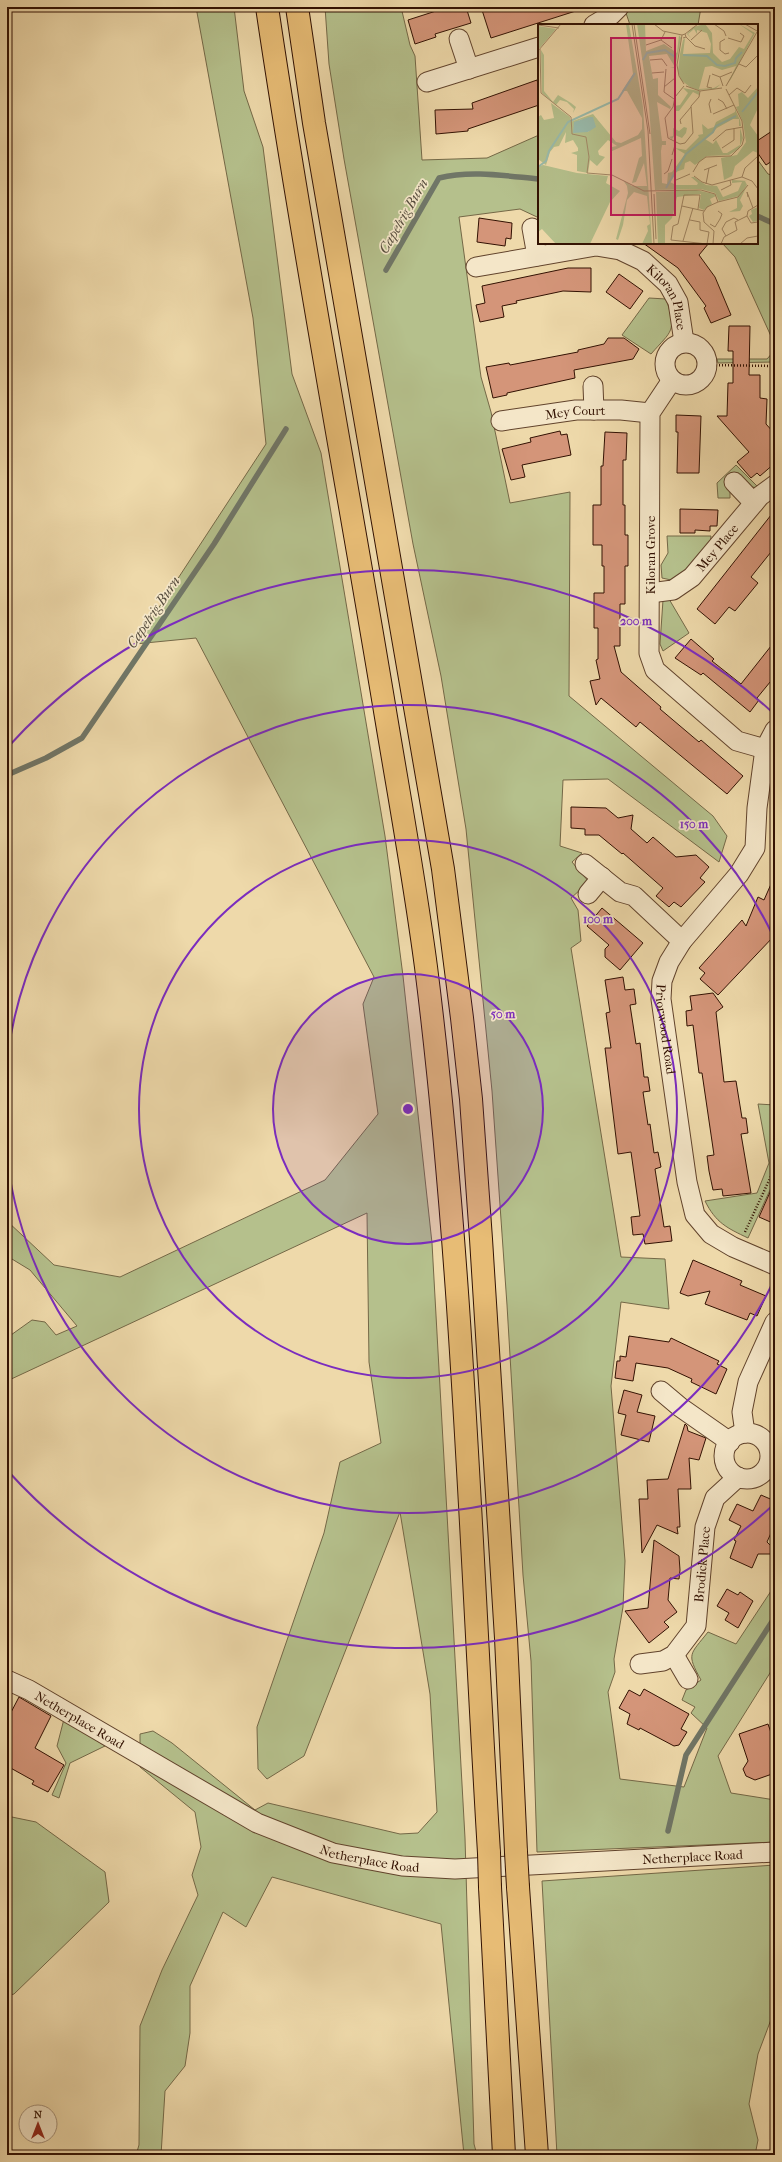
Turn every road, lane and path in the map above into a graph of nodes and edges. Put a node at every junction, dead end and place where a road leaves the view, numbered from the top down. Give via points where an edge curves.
1 (267, 7) edge
2 (298, 7) edge
3 (616, 16) edge
4 (596, 24) edge
5 (459, 39) dead end
6 (538, 47) edge
7 (469, 69) junction
8 (427, 82) dead end
9 (532, 228) dead end
10 (537, 256) junction
11 (476, 267) dead end
12 (684, 342) junction
13 (707, 365) junction
14 (775, 366) edge
15 (672, 380) junction
16 (593, 386) dead end
17 (594, 410) junction
18 (650, 412) junction
19 (501, 421) dead end
20 (734, 482) dead end
21 (775, 485) edge
22 (754, 503) junction
23 (650, 593) junction
24 (775, 730) edge
25 (765, 749) junction
26 (585, 864) dead end
27 (602, 877) junction
28 (588, 894) dead end
29 (682, 942) junction
30 (772, 1174) dead end
31 (737, 1249) junction
32 (775, 1264) edge
33 (775, 1322) edge
34 (661, 1391) dead end
35 (737, 1438) junction
36 (738, 1477) junction
37 (674, 1655) junction
38 (640, 1664) dead end
39 (688, 1679) dead end
40 (7, 1680) edge
41 (775, 1852) edge
42 (504, 2155) edge
43 (537, 2155) edge

1 - 42 highway, bridge via 299,214 368,605 426,966 450,1197 461,1344
2 - 43 highway, bridge via 314,123 443,869 463,1025 481,1231 506,1638 518,1887
3 - 4 street
5 - 7 street
6 - 7 street
7 - 8 street
9 - 10 street
10 - 11 street, Kiloran Place
10 - 12 street, Kiloran Place via 596,246 620,250 643,261 668,284 678,302
12 - 13 street via 703,350
12 - 15 street via 677,344 667,353 665,367
13 - 14 path
13 - 15 street via 703,376 692,384 684,385
15 - 18 street
16 - 17 street
17 - 18 street, Mey Court
17 - 19 street, Mey Court via 576,410
18 - 23 street, Kiloran Grove
20 - 22 street
21 - 22 street, Mey Place
22 - 23 street, Mey Place via 692,577 673,590
23 - 25 street, Kiloran Grove via 649,653 655,670 737,741
24 - 25 street, Priorwood Road
25 - 29 street, Priorwood Road via 754,848 724,894
26 - 27 street
27 - 28 street
27 - 29 street via 620,892 634,896
29 - 31 street, Priorwood Road via 662,981 661,999 687,1182 695,1215 711,1234
30 - 31 path
31 - 32 street, Priorwood Road
33 - 35 street via 748,1382
34 - 35 street via 680,1407
35 - 36 street via 725,1452 725,1460 727,1467
35 - 36 street via 753,1434 765,1442 770,1456 766,1470 760,1476 745,1479
36 - 37 street, Brodick Place via 716,1498 705,1527 696,1626
37 - 38 street via 662,1662
37 - 39 street
40 - 41 street, Netherplace Road via 29,1690 257,1824 333,1853 402,1866 455,1869

